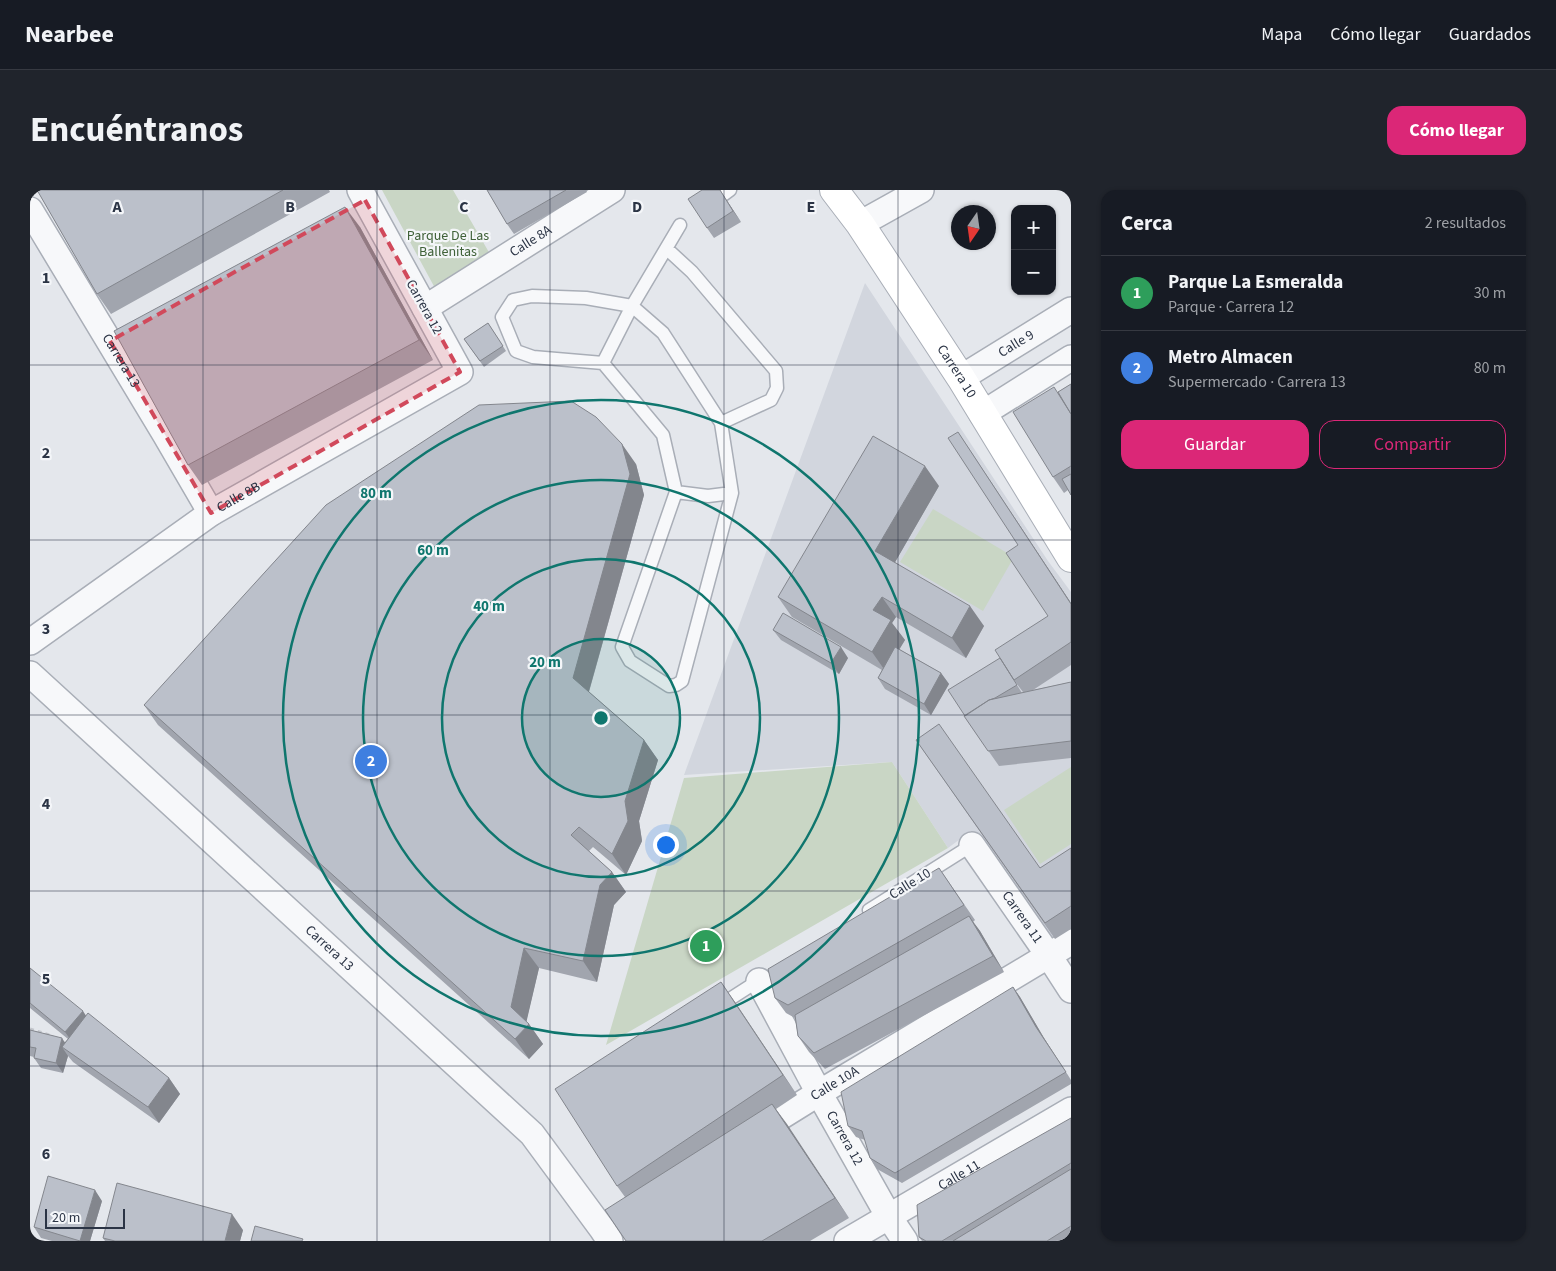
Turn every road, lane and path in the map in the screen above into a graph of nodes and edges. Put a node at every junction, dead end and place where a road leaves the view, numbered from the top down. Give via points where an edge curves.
1 (730, 190) edge
2 (834, 190) edge
3 (921, 190) edge
4 (602, 193) edge
5 (358, 200) edge
6 (703, 209) edge
7 (30, 210) edge
8 (860, 224) junction
9 (680, 225) dead end
10 (667, 249) junction
11 (632, 306) junction
12 (424, 308) junction
13 (1071, 310) edge
14 (1071, 358) edge
15 (603, 363) junction
16 (460, 372) joint
17 (961, 378) junction
18 (982, 414) junction
19 (721, 423) junction
20 (676, 492) junction
21 (732, 493) junction
22 (211, 513) junction
23 (1071, 558) edge
24 (30, 642) edge
25 (30, 674) edge
26 (972, 844) joint
27 (857, 918) edge
28 (1071, 942) edge
29 (1049, 956) junction
30 (767, 975) joint
31 (1071, 990) edge
32 (710, 1012) edge
33 (30, 1029) edge
34 (57, 1037) edge
35 (819, 1093) junction
36 (1071, 1110) edge
37 (736, 1145) edge
38 (889, 1217) junction
39 (610, 1229) edge
40 (847, 1241) edge
41 (905, 1241) edge

1 - 6 lane
2 - 8 street, Carrera 10
3 - 8 street
4 - 12 street, Calle 8A
5 - 12 street, Carrera 12
7 - 22 street, Carrera 13 via 118,337
8 - 17 street, Carrera 10
9 - 10 lane
10 - 11 lane
10 - 19 lane via 692,272 776,371 776,388 771,400
11 - 15 lane
11 - 15 lane via 586,298 532,296 513,300 502,317 516,351 533,357
11 - 19 lane via 663,333
12 - 16 street, Carrera 12
13 - 17 street, Calle 9
14 - 18 street
15 - 20 lane via 663,434
16 - 22 street, Calle 8B
17 - 18 street, Carrera 10
18 - 23 street, Carrera 10
19 - 21 lane
20 - 21 lane via 708,496
20 - 21 lane via 622,647 630,661 669,686 682,681
22 - 24 street, Calle 8B
25 - 39 street, Carrera 13 via 532,1134
26 - 27 lane, Calle 10
26 - 29 street, Carrera 11
28 - 29 street, Calle 10A
29 - 31 street, Carrera 11
29 - 35 street, Calle 10A
30 - 32 lane
30 - 35 street, Carrera 12
33 - 34 path
35 - 37 street, Calle 10A
35 - 38 street, Carrera 12
36 - 38 street, Calle 11
38 - 40 street, Calle 11
38 - 41 street, Carrera 12

